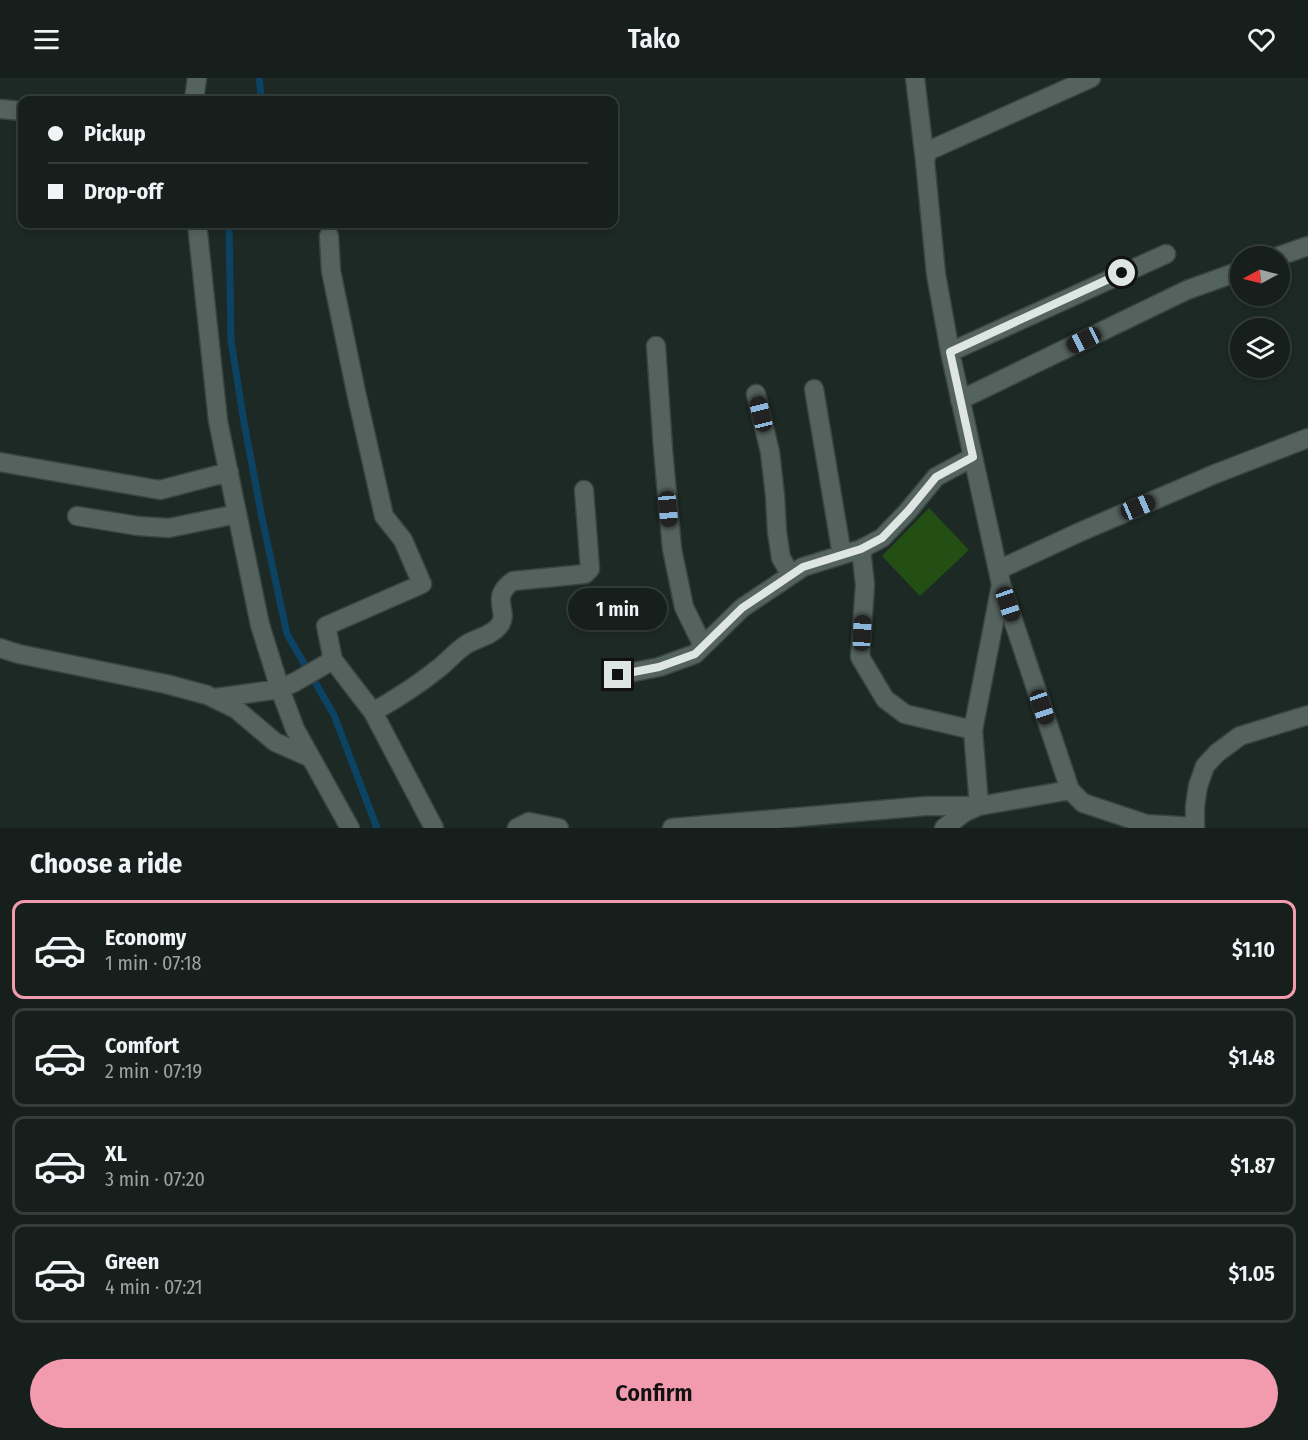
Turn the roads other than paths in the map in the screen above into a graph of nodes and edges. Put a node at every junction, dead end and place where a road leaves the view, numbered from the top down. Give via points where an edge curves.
1 (197, 78) edge
2 (915, 78) edge
3 (1091, 78) edge
4 (195, 96) edge
5 (0, 109) edge
6 (18, 111) edge
7 (925, 161) junction
8 (197, 228) edge
9 (329, 236) dead end
10 (1308, 246) edge
11 (1290, 252) edge
12 (1166, 254) dead end
13 (1230, 275) edge
14 (656, 346) dead end
15 (950, 352) junction
16 (814, 389) dead end
17 (756, 394) dead end
18 (960, 400) junction
19 (1308, 438) edge
20 (973, 457) junction
21 (0, 462) edge
22 (229, 472) junction
23 (584, 490) dead end
24 (237, 514) junction
25 (77, 516) dead end
26 (861, 549) junction
27 (842, 555) junction
28 (791, 575) junction
29 (1000, 577) junction
30 (703, 646) junction
31 (0, 648) edge
32 (329, 663) junction
33 (618, 675) dead end
34 (287, 686) junction
35 (213, 698) junction
36 (373, 712) junction
37 (1308, 715) edge
38 (973, 730) junction
39 (309, 757) junction
40 (1070, 790) junction
41 (978, 806) junction
42 (749, 825) edge
43 (1149, 826) edge
44 (350, 828) edge
45 (434, 828) edge
46 (517, 828) edge
47 (560, 828) edge
48 (672, 828) edge
49 (944, 828) edge
50 (1195, 828) edge

1 - 4 street
2 - 7 street
3 - 7 street via 928,151
5 - 6 street
7 - 15 street via 936,274
8 - 22 street via 218,421
9 - 32 street via 331,271 384,516 403,540 422,584 326,626
10 - 11 street
12 - 15 street
13 - 18 street via 1187,290
14 - 30 street via 672,549 684,607
15 - 18 street
16 - 27 street
17 - 28 street via 770,452 781,558
18 - 20 street
19 - 29 street via 1080,532
20 - 26 street via 936,477 882,538
20 - 29 street
21 - 22 street via 160,490
22 - 24 street
23 - 36 street via 590,569 585,574 513,581 500,599 500,625 466,644 441,667
24 - 25 street via 169,528
24 - 34 street via 260,625
26 - 27 street
26 - 38 street via 864,585 860,657 885,699 905,714
27 - 28 street via 803,567
28 - 30 street via 742,608
29 - 38 street
29 - 40 street
30 - 33 street via 695,654 659,667
31 - 35 street
32 - 34 street
32 - 36 street
34 - 35 street
34 - 39 street via 295,729
35 - 39 street via 236,709 275,742
36 - 45 street
37 - 50 street via 1240,736 1217,753 1205,766 1198,786
38 - 41 street
39 - 44 street
40 - 41 street
40 - 43 street via 1083,803
41 - 42 street via 926,806
41 - 49 street
42 - 48 street
43 - 50 street
46 - 47 street via 529,822

